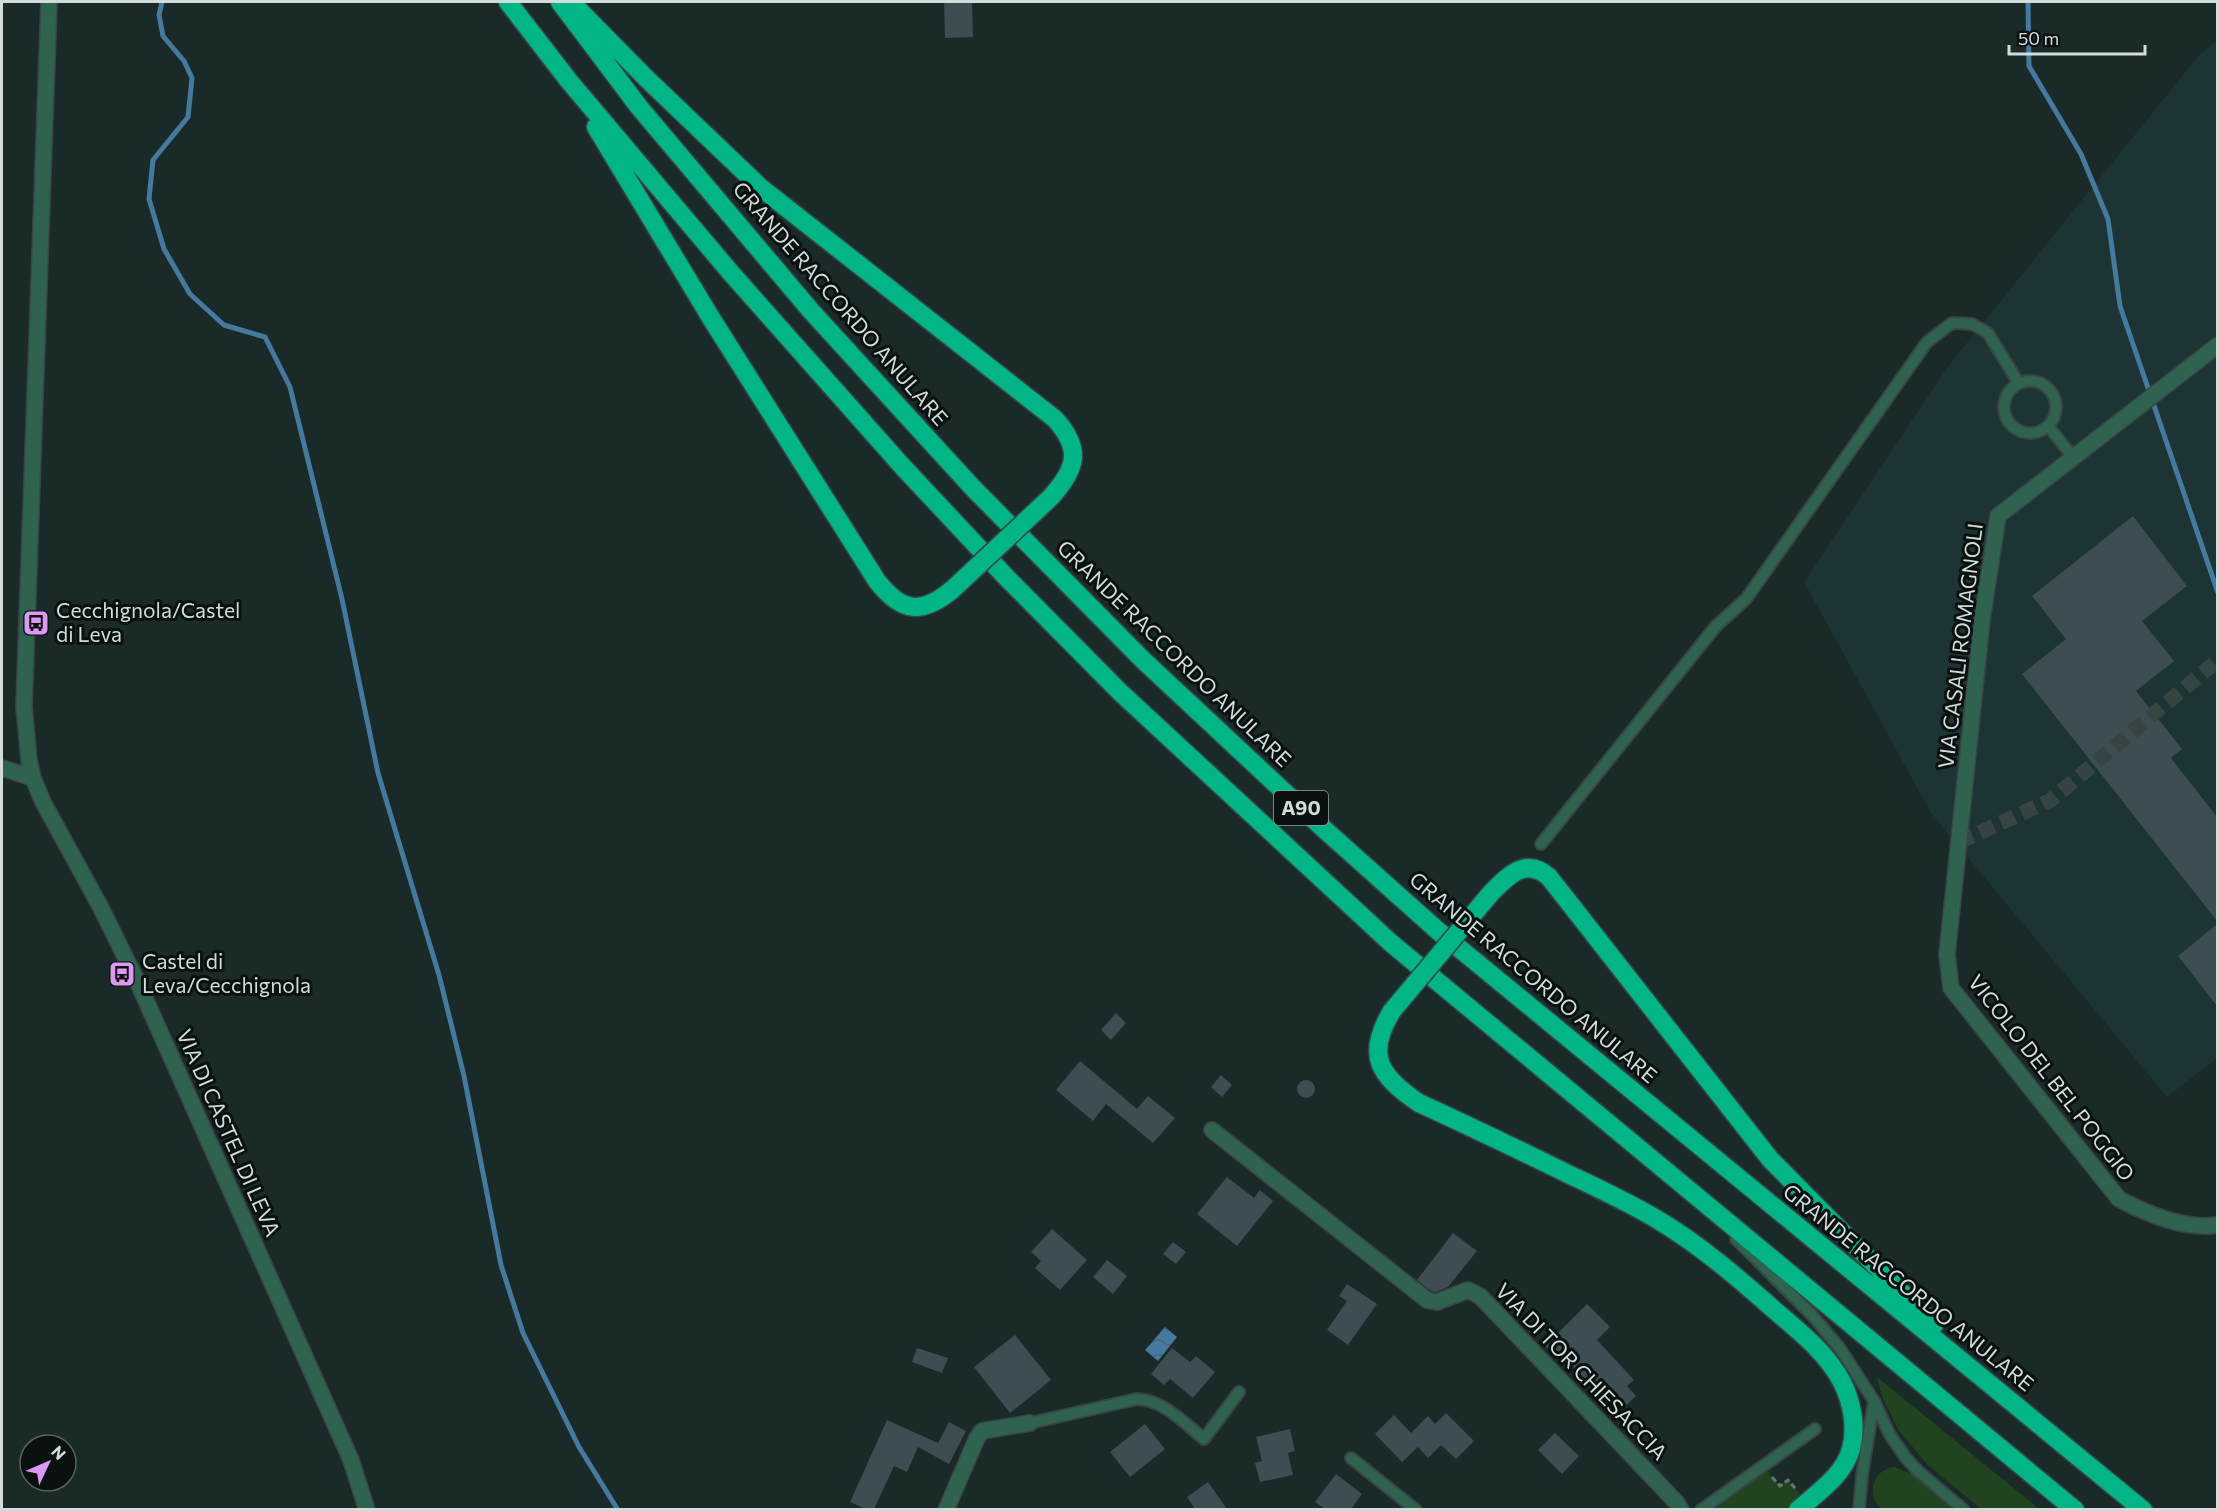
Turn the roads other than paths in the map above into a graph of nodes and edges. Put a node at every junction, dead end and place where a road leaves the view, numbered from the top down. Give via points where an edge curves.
1 (49, 2) edge
2 (508, 2) edge
3 (560, 2) edge
4 (570, 2) edge
5 (569, 81) junction
6 (2217, 345) edge
7 (2018, 382) junction
8 (2049, 426) junction
9 (2073, 457) junction
10 (2, 768) edge
11 (33, 778) junction
12 (1959, 842) joint
13 (1541, 844) dead end
14 (1212, 1130) dead end
15 (1679, 1180) junction
16 (2217, 1225) edge
17 (1239, 1392) dead end
18 (2000, 1392) junction
19 (1874, 1401) junction
20 (1030, 1424) joint
21 (1815, 1429) dead end
22 (1351, 1458) dead end
23 (1803, 1506) edge
24 (367, 1509) edge
25 (946, 1509) edge
26 (1416, 1509) edge
27 (1681, 1509) edge
28 (1701, 1509) edge
29 (1859, 1509) edge
30 (1964, 1509) edge
31 (2075, 1509) edge
32 (2143, 1509) edge

1 - 11 street, VIA DI CASTEL DI LEVA via 24,707
2 - 5 highway, A90
3 - 18 highway, GRANDE RACCORDO ANULARE / A90 via 639,107 812,312 973,488 1143,660 1437,930
4 - 5 highway, bridge via 760,187 1055,419 1070,439 1074,455 1066,479 934,603 919,608 904,606 877,581
5 - 15 highway, A90 via 731,273 903,467 1120,692 1391,943
6 - 9 street, VIA CASALI ROMAGNOLI
7 - 8 lane via 2037,381 2052,392 2057,410
7 - 8 lane via 2007,393 2003,408 2007,422 2020,432 2035,434
7 - 13 lane via 1988,333 1972,324 1952,323 1927,342 1746,599 1716,626
8 - 9 lane
9 - 12 street, VIA CASALI ROMAGNOLI via 1998,516 1982,620
10 - 11 street
11 - 24 street, VIA DI CASTEL DI LEVA via 140,986 351,1460
12 - 16 street, VICOLO DEL BEL POGGIO via 1947,955 1952,988 2119,1199 2148,1215 2175,1222
14 - 27 street, VIA DI TOR CHIESACCIA via 1427,1300 1437,1302 1468,1290 1480,1296
15 - 19 lane via 1811,1314 1839,1347
15 - 31 highway, A90
17 - 20 lane via 1204,1439 1166,1408 1144,1399
18 - 23 highway, bridge via 1770,1159 1549,877 1534,867 1512,875 1491,893 1392,1011 1378,1040 1377,1058 1388,1077 1419,1102 1665,1224 1749,1288 1823,1354 1847,1393 1852,1413 1851,1449 1844,1465
18 - 32 highway, GRANDE RACCORDO ANULARE / A90
19 - 29 lane
19 - 30 lane via 1906,1458
20 - 25 street via 982,1431
21 - 28 lane
22 - 26 lane

